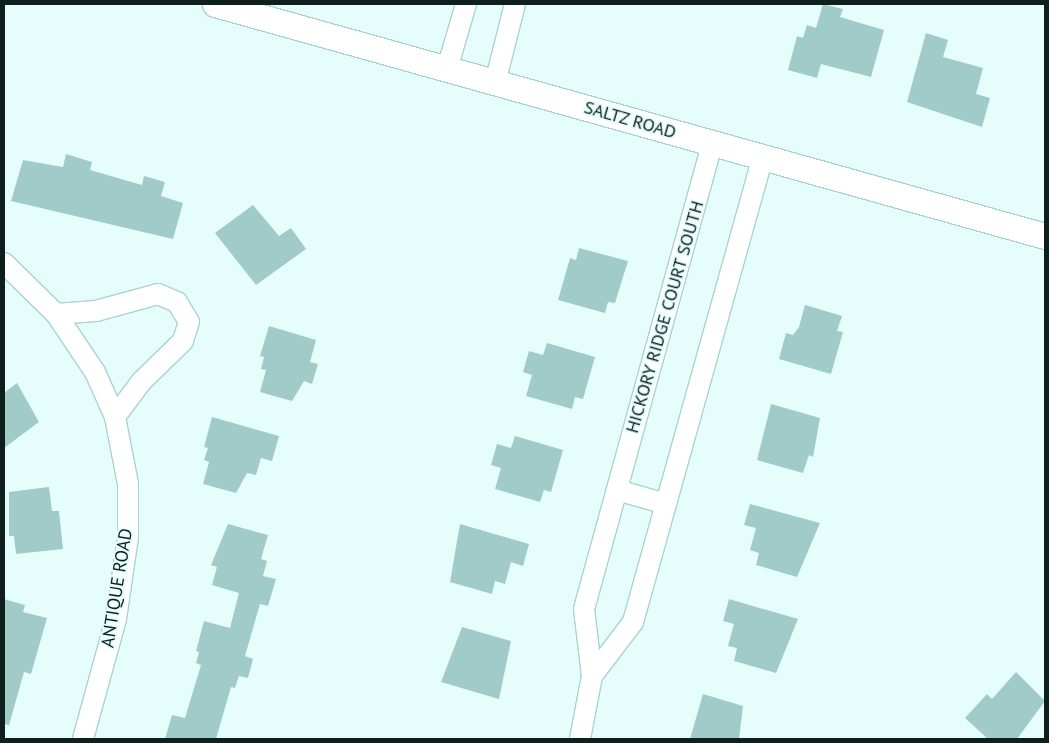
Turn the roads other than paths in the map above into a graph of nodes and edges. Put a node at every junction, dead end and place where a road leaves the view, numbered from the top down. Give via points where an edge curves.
1 (215, 4) edge
2 (466, 4) edge
3 (515, 4) edge
4 (447, 69) junction
5 (495, 83) junction
6 (712, 143) junction
7 (763, 157) junction
8 (1045, 236) edge
9 (4, 263) edge
10 (56, 314) junction
11 (115, 416) junction
12 (617, 490) junction
13 (666, 504) junction
14 (592, 676) junction
15 (83, 739) edge
16 (580, 739) edge

1 - 4 street, SALTZ ROAD
2 - 4 street
3 - 5 street
4 - 5 street, SALTZ ROAD
5 - 6 street, SALTZ ROAD
6 - 7 street, SALTZ ROAD
6 - 12 street, HICKORY RIDGE COURT SOUTH
7 - 8 street, SALTZ ROAD
7 - 13 street, HICKORY RIDGE COURT SOUTH
9 - 10 street, ANTIQUE ROAD
10 - 11 street, ANTIQUE ROAD via 95,372
10 - 11 street via 96,311 158,294 177,302 181,308 189,322 183,341 141,382
11 - 15 street, ANTIQUE ROAD via 128,484 128,537 116,619
12 - 13 street
12 - 14 street, HICKORY RIDGE COURT SOUTH via 584,609
13 - 14 street, HICKORY RIDGE COURT SOUTH via 633,622
14 - 16 street, HICKORY RIDGE COURT SOUTH

